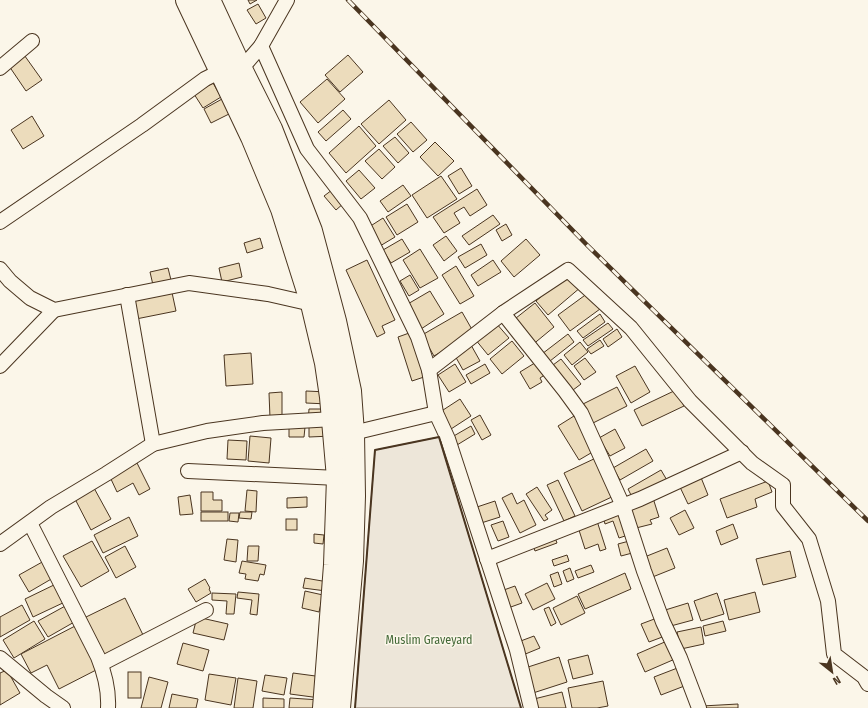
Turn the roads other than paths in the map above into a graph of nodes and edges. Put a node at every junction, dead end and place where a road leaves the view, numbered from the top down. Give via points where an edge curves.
1 (188, 0) edge
2 (209, 0) edge
3 (287, 0) edge
4 (32, 41) dead end
5 (261, 46) junction
6 (0, 68) edge
7 (231, 70) junction
8 (0, 222) edge
9 (0, 269) edge
10 (128, 295) junction
11 (312, 304) junction
12 (54, 310) junction
13 (503, 313) junction
14 (0, 366) edge
15 (429, 370) junction
16 (436, 413) junction
17 (341, 429) junction
18 (153, 444) junction
19 (742, 452) junction
20 (188, 471) dead end
21 (338, 478) junction
22 (623, 506) junction
23 (30, 522) junction
24 (0, 544) edge
25 (487, 559) junction
26 (206, 610) dead end
27 (0, 658) edge
28 (101, 664) junction
29 (868, 684) edge
30 (63, 708) edge
31 (108, 708) edge
32 (324, 708) edge
33 (340, 708) edge
34 (531, 708) edge
35 (699, 708) edge

1 - 7 highway
2 - 7 highway
3 - 5 street
4 - 6 street
5 - 7 street
5 - 15 street via 306,149 360,218 418,337
7 - 8 street via 205,79
7 - 11 highway via 252,137 282,209
7 - 17 highway via 271,129 311,231 335,321 350,391
9 - 12 street via 30,298
10 - 11 street via 189,283 268,294
10 - 12 street
10 - 18 street
11 - 17 highway
12 - 14 street
13 - 15 street
13 - 19 street via 568,270 631,328 690,401
13 - 22 street via 581,413
15 - 16 street
16 - 17 street
16 - 25 street via 448,439
17 - 18 street via 263,423 207,431
17 - 21 highway
17 - 33 highway via 354,496 352,561
18 - 23 street
19 - 22 street
19 - 29 street via 752,463 783,485 784,506 808,539 828,601 834,654 864,677
20 - 21 street
21 - 32 highway via 335,565
22 - 25 street
22 - 35 street via 663,622
23 - 24 street
23 - 28 street
25 - 34 street via 516,650
26 - 28 street
27 - 30 street
28 - 31 street via 109,696

